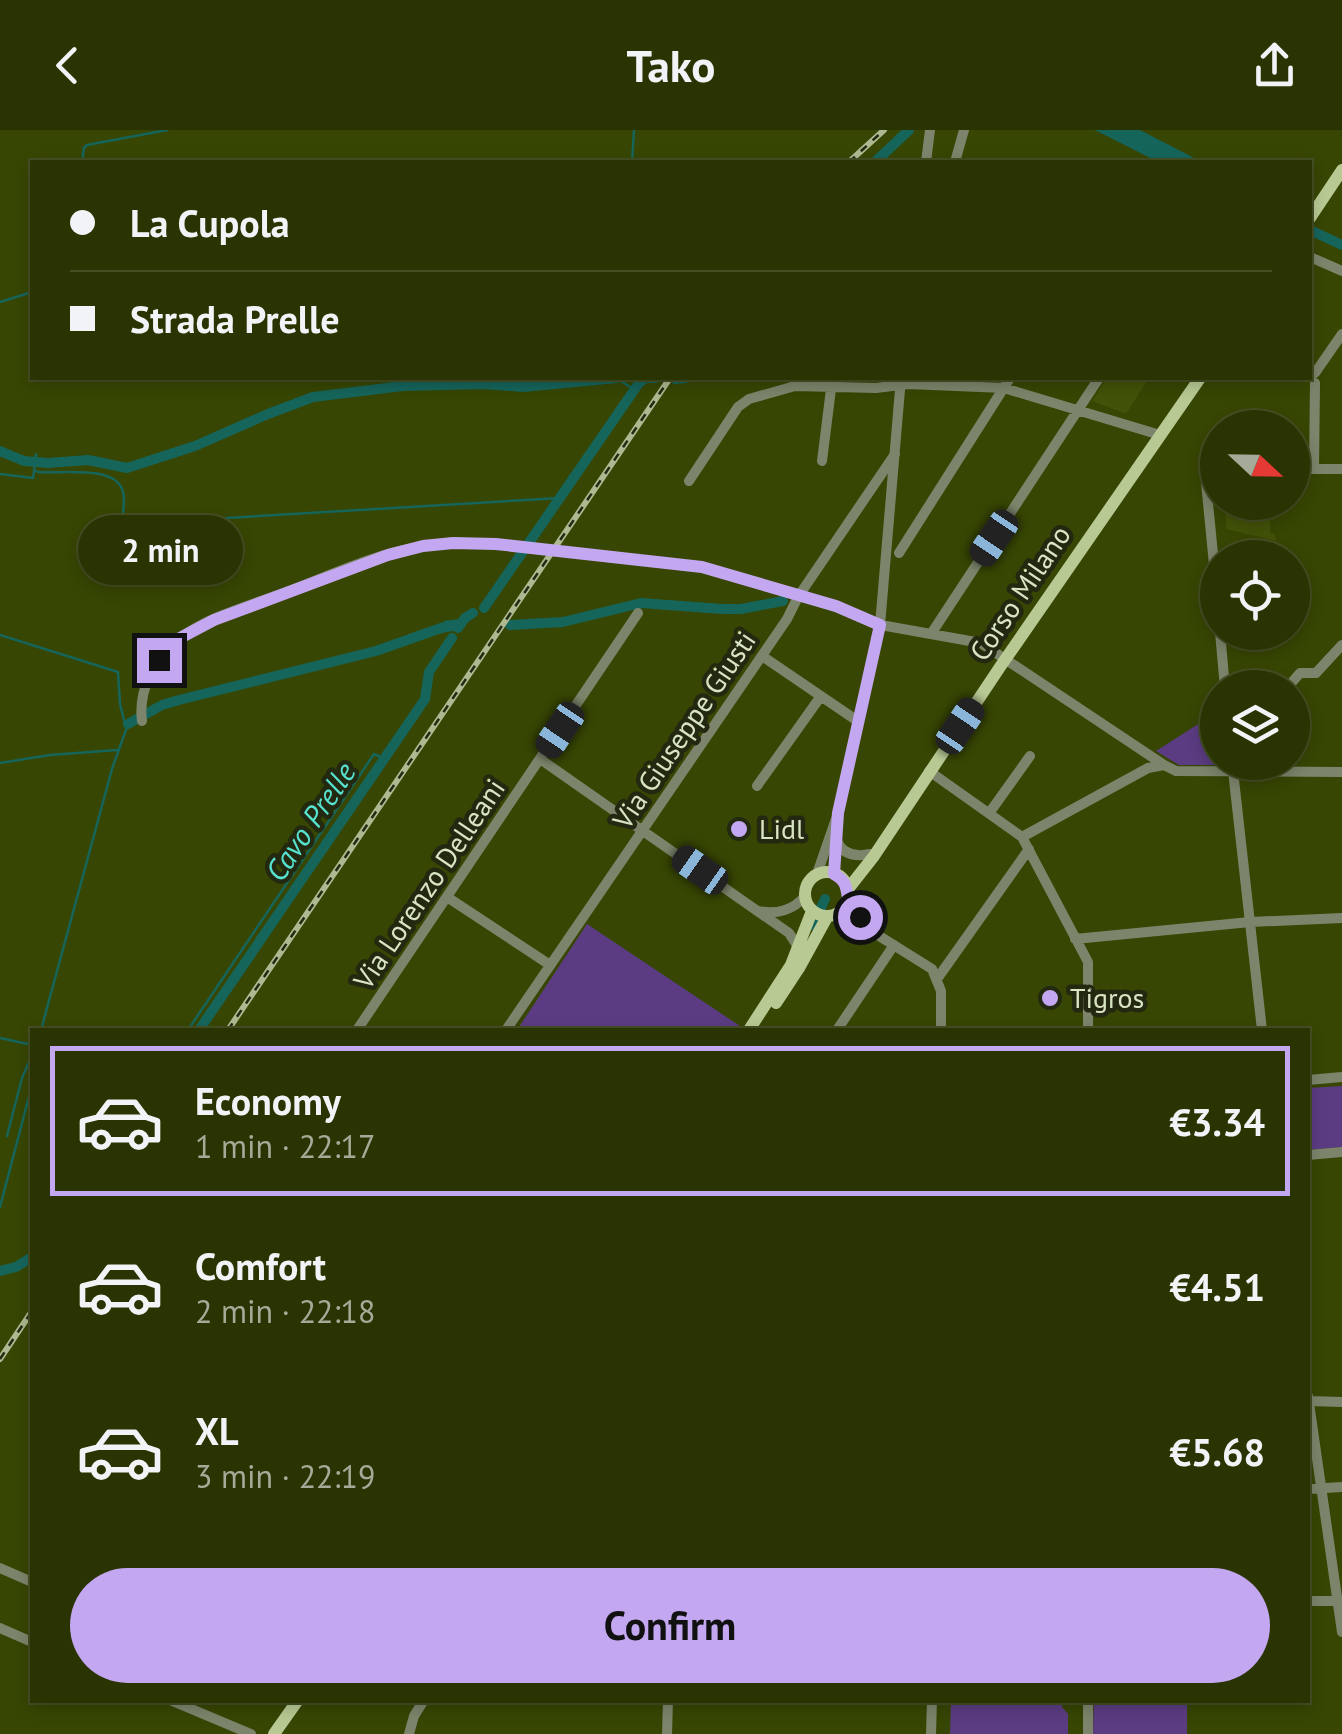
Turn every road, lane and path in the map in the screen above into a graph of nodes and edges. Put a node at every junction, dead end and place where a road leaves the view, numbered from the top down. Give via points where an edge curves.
1 (930, 130) edge
2 (964, 130) edge
3 (926, 160) edge
4 (956, 160) edge
5 (1342, 170) edge
6 (1312, 212) edge
7 (1312, 258) edge
8 (1342, 270) edge
9 (1342, 334) edge
10 (1098, 380) edge
11 (1199, 380) edge
12 (795, 381) edge
13 (901, 381) edge
14 (1007, 383) edge
15 (830, 388) junction
16 (1079, 410) junction
17 (1160, 435) junction
18 (895, 454) junction
19 (822, 461) dead end
20 (1310, 469) edge
21 (1314, 469) junction
22 (1342, 469) edge
23 (688, 480) dead end
24 (899, 553) dead end
25 (798, 597) junction
26 (638, 614) dead end
27 (880, 625) junction
28 (931, 634) junction
29 (1342, 644) edge
30 (762, 656) junction
31 (1006, 658) junction
32 (1310, 672) edge
33 (821, 696) junction
34 (142, 718) dead end
35 (858, 722) junction
36 (1030, 756) dead end
37 (540, 759) junction
38 (1164, 765) junction
39 (1200, 769) edge
40 (1310, 770) edge
41 (930, 771) junction
42 (1342, 772) edge
43 (1234, 780) edge
44 (757, 786) dead end
45 (990, 812) junction
46 (838, 813) junction
47 (643, 830) junction
48 (1021, 836) junction
49 (836, 838) junction
50 (885, 839) junction
51 (1029, 850) junction
52 (870, 854) junction
53 (833, 866) junction
54 (848, 895) junction
55 (447, 897) junction
56 (809, 906) junction
57 (760, 913) junction
58 (831, 916) junction
59 (1342, 918) edge
60 (1250, 922) junction
61 (811, 932) junction
62 (876, 934) junction
63 (1076, 939) junction
64 (894, 945) junction
65 (798, 947) junction
66 (550, 965) junction
67 (936, 979) junction
68 (360, 1028) edge
69 (507, 1028) edge
70 (754, 1028) edge
71 (755, 1028) edge
72 (838, 1028) edge
73 (942, 1028) edge
74 (1088, 1028) edge
75 (1262, 1028) edge
76 (1342, 1077) edge
77 (1310, 1080) edge
78 (1342, 1152) edge
79 (1310, 1154) edge
80 (1310, 1399) edge
81 (1342, 1402) edge
82 (1310, 1412) edge
83 (1342, 1487) edge
84 (1310, 1489) edge
85 (1322, 1489) junction
86 (0, 1568) edge
87 (30, 1581) edge
88 (1310, 1601) edge
89 (1338, 1601) junction
90 (0, 1628) edge
91 (1342, 1632) edge
92 (30, 1641) edge
93 (177, 1703) edge
94 (296, 1703) edge
95 (422, 1703) edge
96 (668, 1703) edge
97 (932, 1703) edge
98 (1088, 1703) edge
99 (250, 1734) edge
100 (274, 1734) edge
101 (409, 1734) edge
102 (667, 1734) edge
103 (931, 1734) edge
104 (1088, 1734) edge

1 - 3 street
2 - 4 street
5 - 6 main road
7 - 8 street
9 - 21 street via 1315,378
10 - 16 street
11 - 17 main road, Corso Milano
12 - 15 street
12 - 23 street via 738,407
13 - 14 street
13 - 15 street via 891,388
13 - 18 street
14 - 16 street
14 - 24 street
15 - 19 street
16 - 17 street
16 - 28 street
17 - 31 main road, Corso Milano
18 - 25 street, Via Giuseppe Giusti
18 - 27 street
20 - 21 street
21 - 22 street
25 - 27 street
25 - 30 street, Via Giuseppe Giusti
25 - 34 street, bridge via 702,567 496,544 412,548 180,638 142,692
26 - 37 street, Via Lorenzo Delleani
27 - 28 street
27 - 35 street
28 - 31 street via 981,643
29 - 32 street
30 - 33 street
30 - 47 street, Via Giuseppe Giusti
31 - 38 street
31 - 41 main road, Corso Milano
33 - 35 street
33 - 44 street
35 - 46 street
36 - 45 street
37 - 47 street
37 - 55 street, Via Lorenzo Delleani
38 - 39 street
38 - 48 street
40 - 42 street
41 - 45 street
41 - 50 main road, Corso Milano
43 - 60 street
45 - 48 street
46 - 49 street
46 - 53 street
47 - 57 street
47 - 66 street, Via Giuseppe Giusti
48 - 51 street
49 - 52 street via 849,854
49 - 53 street
50 - 52 main road, Corso Milano
50 - 54 main road, Corso Milano
51 - 63 street
51 - 67 street
52 - 53 main road, Corso Milano via 846,874
53 - 54 main road
53 - 56 main road via 807,884
54 - 58 main road
54 - 62 street
55 - 66 street
55 - 68 street, Via Lorenzo Delleani
56 - 57 street
56 - 58 main road
56 - 61 main road
57 - 65 street
58 - 61 main road
58 - 62 street
59 - 60 street
60 - 63 street
60 - 75 street
61 - 65 main road
61 - 71 main road via 800,968
62 - 64 street
63 - 74 street via 1088,962
64 - 67 street via 932,969
64 - 72 street
65 - 70 main road
66 - 69 street, Via Giuseppe Giusti
67 - 73 street
76 - 77 street
78 - 79 street
80 - 81 street
82 - 85 street
83 - 85 street
84 - 85 street
85 - 89 street
86 - 87 street
88 - 89 street
89 - 91 street
90 - 92 street
93 - 99 street
94 - 100 main road
95 - 101 street
96 - 102 street
97 - 103 street
98 - 104 street

